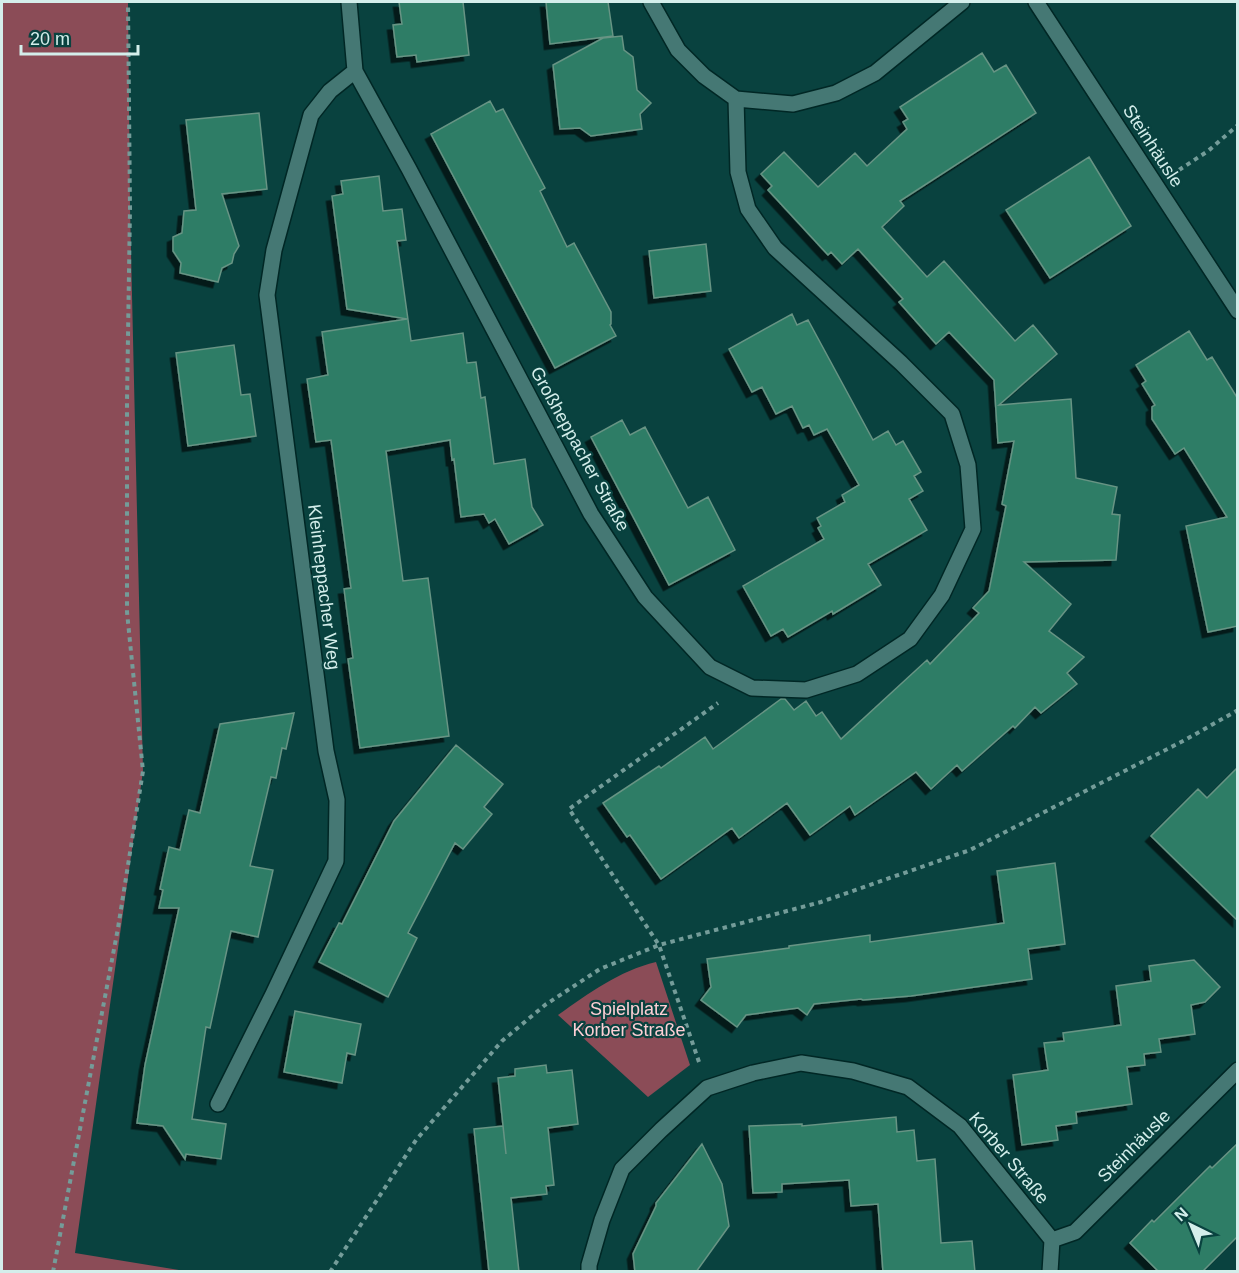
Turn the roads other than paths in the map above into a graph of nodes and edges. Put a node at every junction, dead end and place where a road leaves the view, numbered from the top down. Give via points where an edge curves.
1 (350, 2) edge
2 (651, 2) edge
3 (962, 2) edge
4 (1036, 2) edge
5 (355, 71) junction
6 (736, 99) junction
7 (1238, 311) edge
8 (1238, 1070) edge
9 (218, 1104) dead end
10 (1052, 1240) junction
11 (589, 1272) edge
12 (1050, 1272) edge

1 - 5 street, Großheppacher Straße
2 - 6 street via 678,50 704,76
3 - 6 street via 875,74 836,93 793,104
4 - 7 street, Steinhäusle
5 - 6 street, Großheppacher Straße via 591,514 645,597 710,667 752,688 806,690 857,674 910,639 942,595 973,529 968,465 952,414 775,248 748,209 738,172
5 - 9 street, Kleinheppacher Weg via 330,91 311,115 274,250 267,295 326,751 337,800 336,861
8 - 10 street, Steinhäusle via 1075,1232
10 - 11 street, Korber Straße via 960,1126 908,1087 853,1071 801,1063 753,1072 707,1088 622,1169 602,1220
10 - 12 street

